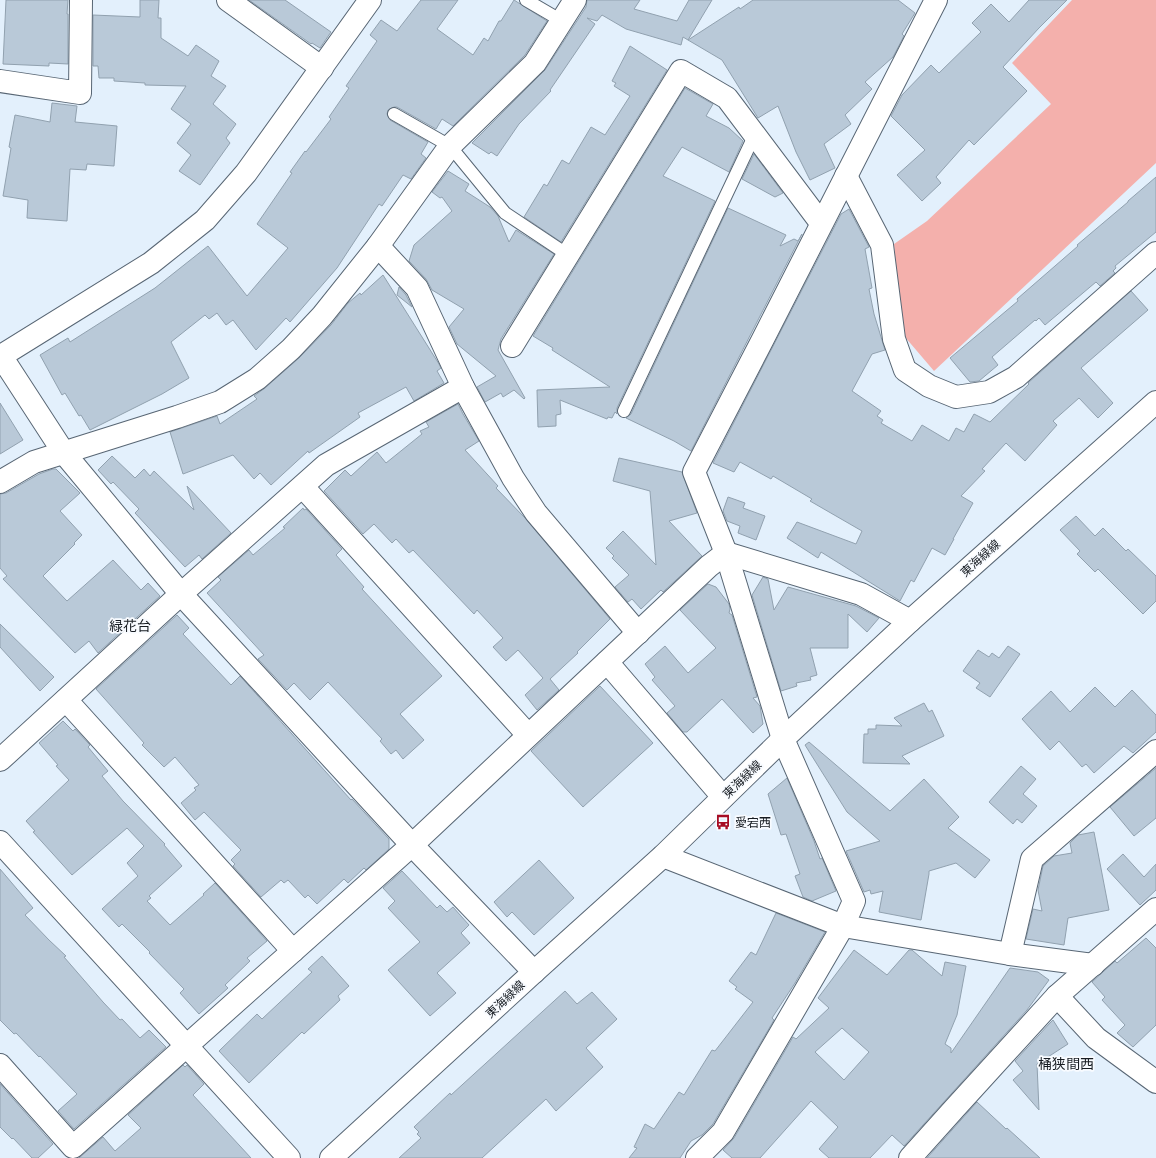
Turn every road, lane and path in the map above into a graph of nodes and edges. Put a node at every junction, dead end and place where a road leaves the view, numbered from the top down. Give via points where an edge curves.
1 (81, 0) edge
2 (228, 0) edge
3 (370, 0) edge
4 (526, 0) edge
5 (575, 0) edge
6 (936, 0) edge
7 (562, 21) junction
8 (322, 68) junction
9 (0, 81) edge
10 (394, 114) dead end
11 (754, 134) junction
12 (450, 146) junction
13 (846, 176) junction
14 (821, 223) junction
15 (378, 246) junction
16 (1156, 253) edge
17 (568, 255) junction
18 (512, 346) dead end
19 (0, 356) edge
20 (463, 387) junction
21 (1156, 402) edge
22 (624, 411) dead end
23 (64, 453) junction
24 (0, 482) edge
25 (303, 487) junction
26 (726, 553) junction
27 (182, 594) junction
28 (910, 621) junction
29 (638, 633) junction
30 (606, 662) junction
31 (66, 700) junction
32 (528, 735) junction
33 (783, 739) junction
34 (1156, 751) edge
35 (0, 760) edge
36 (723, 798) junction
37 (0, 842) edge
38 (412, 845) junction
39 (663, 856) junction
40 (1156, 909) edge
41 (844, 926) junction
42 (293, 951) junction
43 (1010, 954) junction
44 (1093, 965) junction
45 (534, 972) junction
46 (1058, 996) junction
47 (186, 1046) junction
48 (0, 1065) edge
49 (1156, 1082) edge
50 (289, 1158) edge
51 (331, 1158) edge
52 (697, 1158) edge
53 (910, 1158) edge

1 - 9 street via 80,93
2 - 8 street
3 - 8 street
4 - 7 lane
5 - 7 street
6 - 13 street
7 - 12 street via 535,63
8 - 19 street via 246,173 205,220 151,263
10 - 12 lane
11 - 14 street
11 - 17 street via 728,98 681,70
11 - 22 lane
12 - 15 street
12 - 17 lane via 505,213
13 - 14 street
13 - 16 street via 882,246 894,339 905,370 929,386 956,397 989,392 1016,377
14 - 26 street via 694,472
15 - 20 street via 417,288
15 - 23 street via 322,316 291,349 257,379 220,402
17 - 18 street
19 - 23 street
20 - 25 street via 326,465
20 - 29 street via 512,478 536,513
21 - 28 street, 東海緑線
23 - 24 street via 34,462
23 - 27 street
25 - 27 street
25 - 32 street
26 - 28 street via 860,594
26 - 29 street
26 - 33 street
27 - 31 street
27 - 38 street
28 - 33 street, 東海緑線
29 - 30 street
30 - 32 street
30 - 36 street
31 - 35 street
31 - 42 street
32 - 38 street
33 - 36 street, 東海緑線
33 - 41 street via 854,901
34 - 43 street via 1032,859
36 - 39 street, 東海緑線
37 - 47 street
38 - 42 street
38 - 45 street
39 - 41 street
39 - 45 street, 東海緑線
40 - 44 street
41 - 43 street
41 - 52 street via 723,1132
42 - 47 street
43 - 44 street
44 - 46 street
45 - 51 street, 東海緑線
46 - 49 street via 1096,1038
46 - 53 street
47 - 48 street via 73,1147
47 - 50 street

